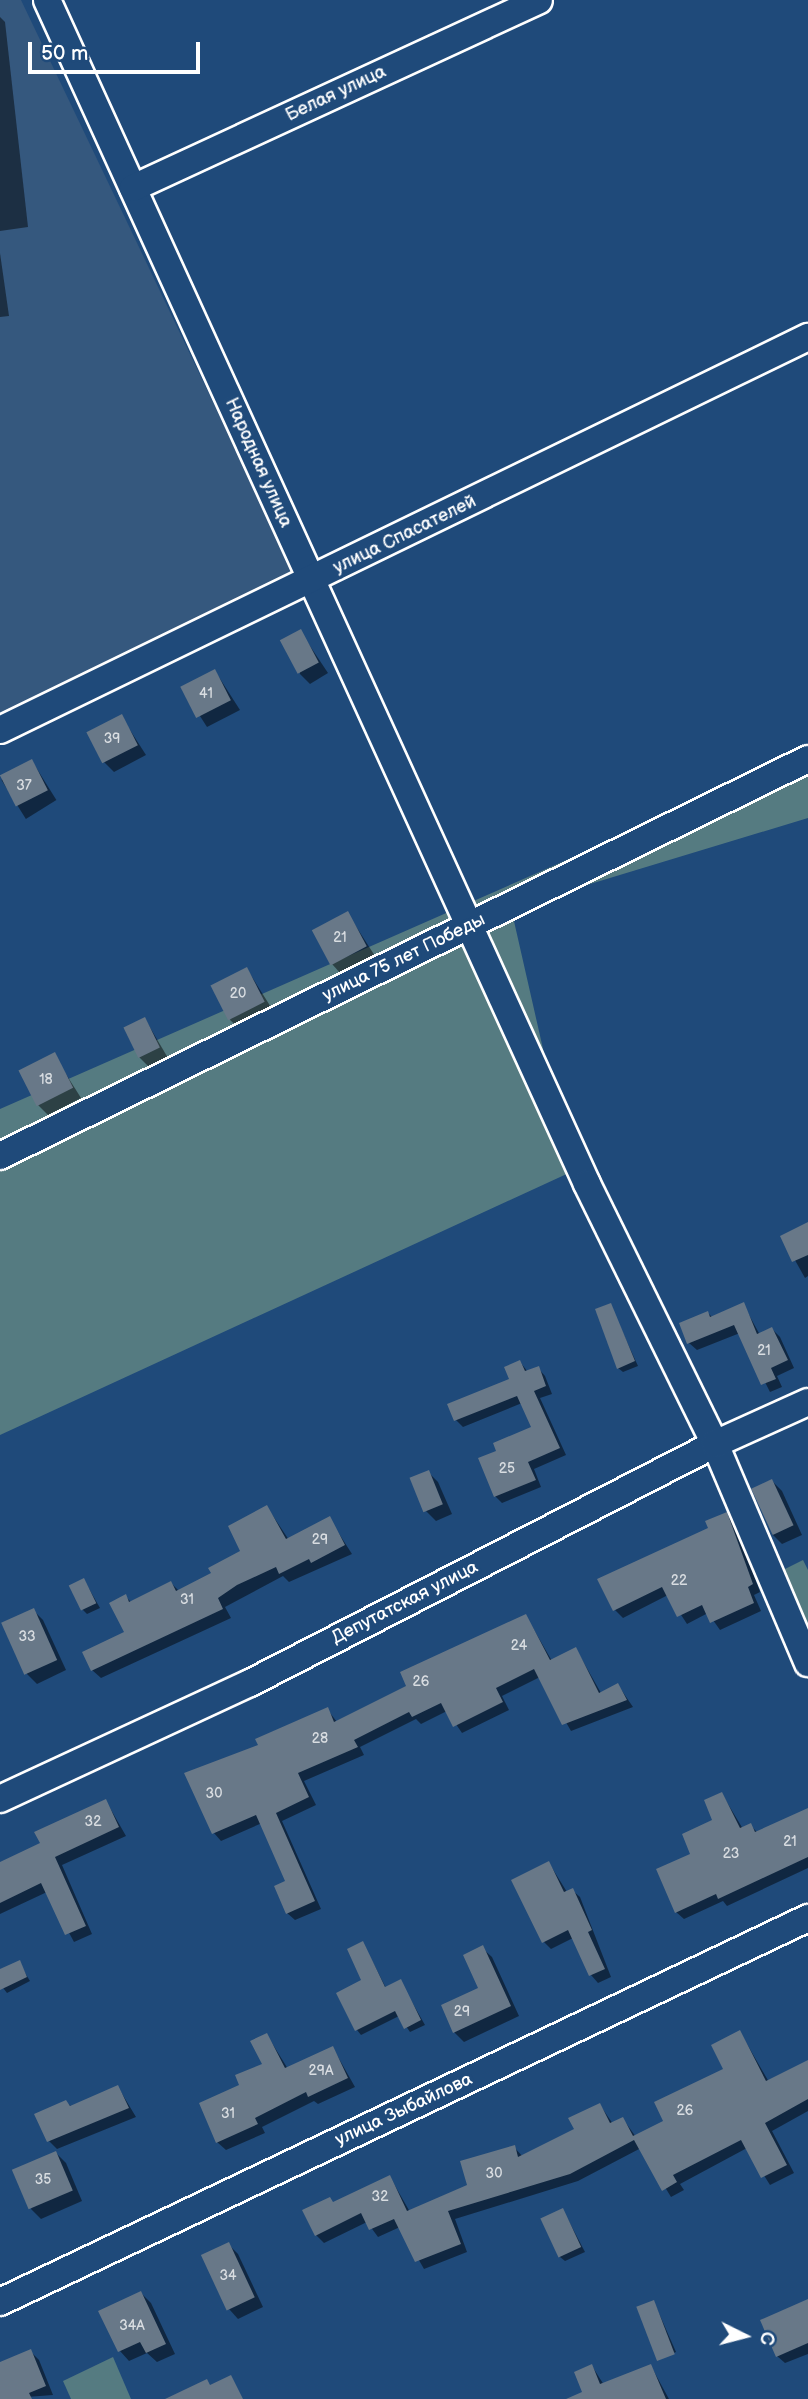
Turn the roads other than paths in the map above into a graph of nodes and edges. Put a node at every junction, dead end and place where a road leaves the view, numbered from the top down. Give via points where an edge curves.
1 (47, 0) edge
2 (539, 0) edge
3 (132, 188) junction
4 (808, 337) edge
5 (312, 581) junction
6 (0, 730) edge
7 (808, 760) edge
8 (469, 926) junction
9 (0, 1156) edge
10 (808, 1402) edge
11 (715, 1444) junction
12 (808, 1663) edge
13 (0, 1799) edge
14 (808, 1918) edge
15 (0, 2302) edge

1 - 3 street, Народная улица
2 - 3 street, Белая улица
3 - 5 street, Народная улица
4 - 5 street, улица Спасателей
5 - 6 street, улица Спасателей
5 - 8 street, Народная улица
7 - 8 street, улица 75 лет Победы
8 - 9 street, улица 75 лет Победы
8 - 11 street, Народная улица via 587,1184
10 - 11 street, Депутатская улица
11 - 12 street, Народная улица
11 - 13 street, Депутатская улица via 250,1683
14 - 15 street, улица Зыбайлова

